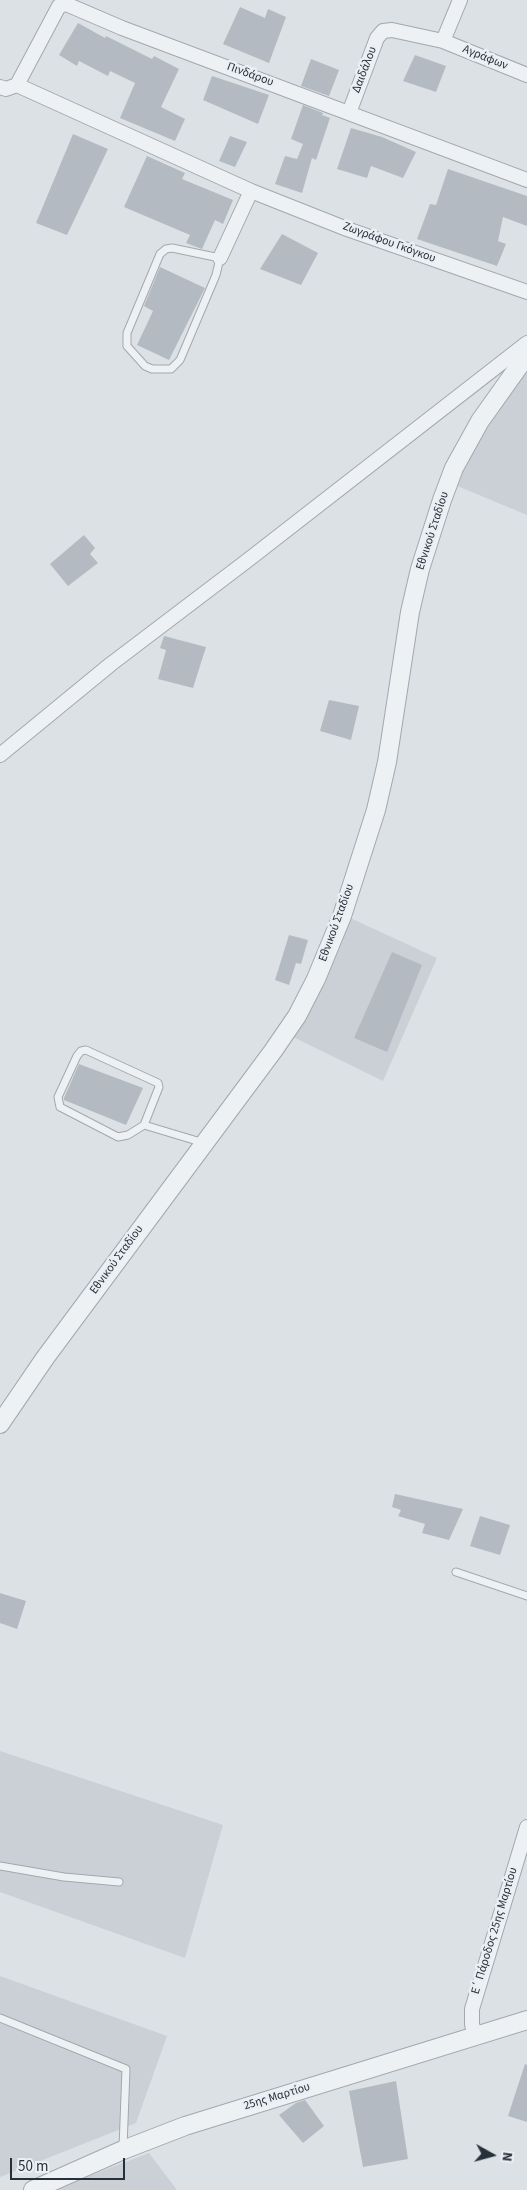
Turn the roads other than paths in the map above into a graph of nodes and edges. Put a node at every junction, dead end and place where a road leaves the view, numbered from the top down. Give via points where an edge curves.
1 (460, 0) edge
2 (443, 41) junction
3 (527, 75) edge
4 (17, 85) junction
5 (0, 87) edge
6 (348, 113) junction
7 (527, 180) edge
8 (252, 191) junction
9 (220, 258) junction
10 (527, 292) edge
11 (527, 343) edge
12 (527, 355) edge
13 (0, 755) edge
14 (144, 1125) junction
15 (204, 1143) junction
16 (0, 1424) edge
17 (456, 1572) dead end
18 (527, 1596) edge
19 (527, 1827) edge
20 (0, 1866) edge
21 (120, 1882) dead end
22 (0, 2018) edge
23 (527, 2020) edge
24 (475, 2036) junction
25 (123, 2150) junction
26 (33, 2190) edge

1 - 2 street
2 - 3 street, Αγράφων
2 - 6 street, Δαιδάλου via 392,30 382,31
4 - 5 street via 6,89
4 - 6 street, Πινδάρου via 58,6 66,4
4 - 8 street, Ζωγράφου Γκόγκου
6 - 7 street, Πινδάρου
8 - 9 street
8 - 10 street, Ζωγράφου Γκόγκου
9 - 9 lane via 172,248 160,254 126,339 126,346 145,366 171,369 180,360
11 - 13 street via 111,664
12 - 15 street, Εθνικού Σταδίου via 480,421 454,468 442,500 410,612 387,762 376,810 342,916 297,1016
14 - 14 lane via 128,1136 118,1137 60,1107 58,1097 81,1051 86,1050 158,1083 160,1087
14 - 15 lane
15 - 16 street, Εθνικού Σταδίου
17 - 18 lane
19 - 24 street, Ε΄ Πάροδος 25ης Μαρτίου via 472,2009
20 - 21 lane
22 - 25 lane via 126,2069
23 - 24 street, 25ης Μαρτίου
24 - 25 street, 25ης Μαρτίου via 216,2116
25 - 26 street, 25ης Μαρτίου

